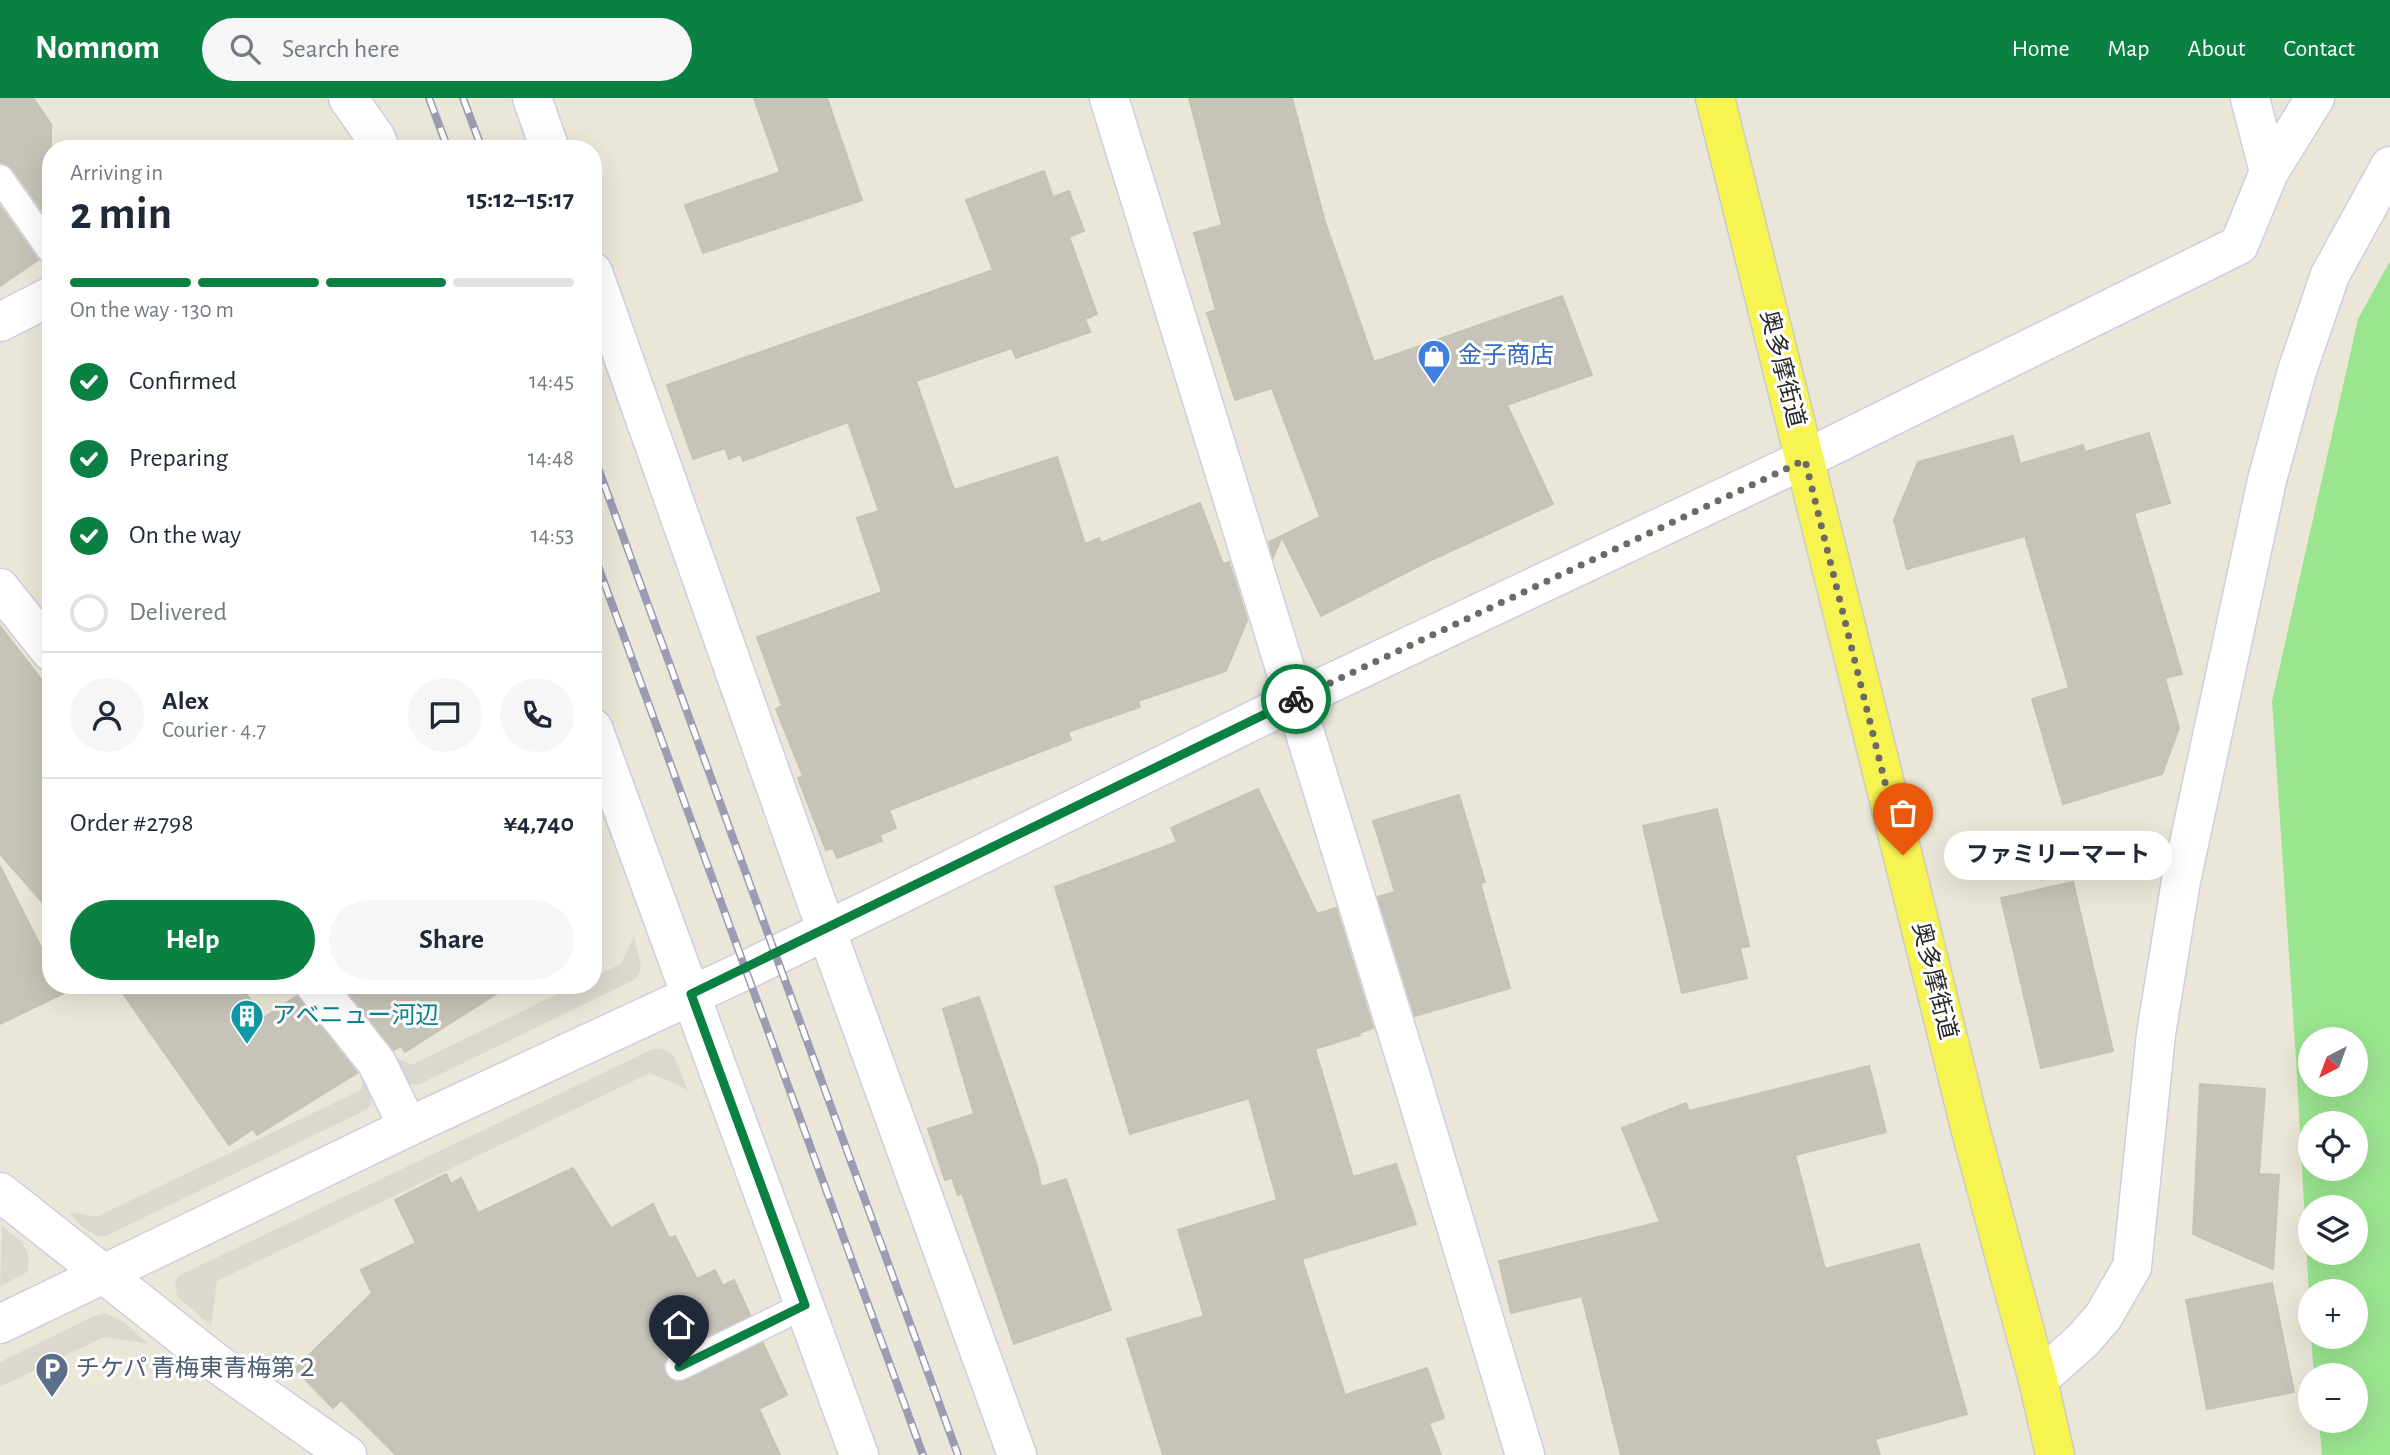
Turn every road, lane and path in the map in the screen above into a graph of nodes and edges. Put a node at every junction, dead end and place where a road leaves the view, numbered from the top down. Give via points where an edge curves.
1 (348, 98) edge
2 (532, 98) edge
3 (1109, 98) edge
4 (1714, 98) edge
5 (2250, 98) edge
6 (2315, 98) edge
7 (368, 140) edge
8 (547, 140) edge
9 (2390, 166) edge
10 (2269, 172) junction
11 (0, 178) edge
12 (42, 238) edge
13 (602, 297) edge
14 (42, 300) edge
15 (0, 321) edge
16 (1805, 460) junction
17 (0, 588) edge
18 (42, 641) edge
19 (1295, 700) junction
20 (602, 753) edge
21 (825, 929) junction
22 (322, 994) edge
23 (691, 994) junction
24 (408, 1127) junction
25 (0, 1192) edge
26 (103, 1274) junction
27 (805, 1305) junction
28 (0, 1324) edge
29 (679, 1367) dead end
30 (2038, 1380) junction
31 (347, 1455) edge
32 (859, 1455) edge
33 (1017, 1455) edge
34 (1525, 1455) edge
35 (2055, 1455) edge

1 - 7 street
2 - 8 street
3 - 19 street
4 - 16 main road, 奥多摩街道
5 - 10 street
6 - 10 street
9 - 30 street via 2330,275 2267,480 2181,881 2156,1034 2132,1267 2103,1317
10 - 16 street via 2239,245
11 - 12 lane
13 - 21 street
14 - 15 street
16 - 19 street
16 - 30 main road, 奥多摩街道 via 1972,1135
17 - 18 street
19 - 21 street
19 - 34 street
20 - 23 street
21 - 23 street
21 - 33 street
22 - 24 street via 377,1063
23 - 24 street
23 - 27 street
24 - 26 street
25 - 26 street
26 - 28 street
26 - 31 street via 215,1362
27 - 29 lane
27 - 32 street
30 - 35 main road, 奥多摩街道

